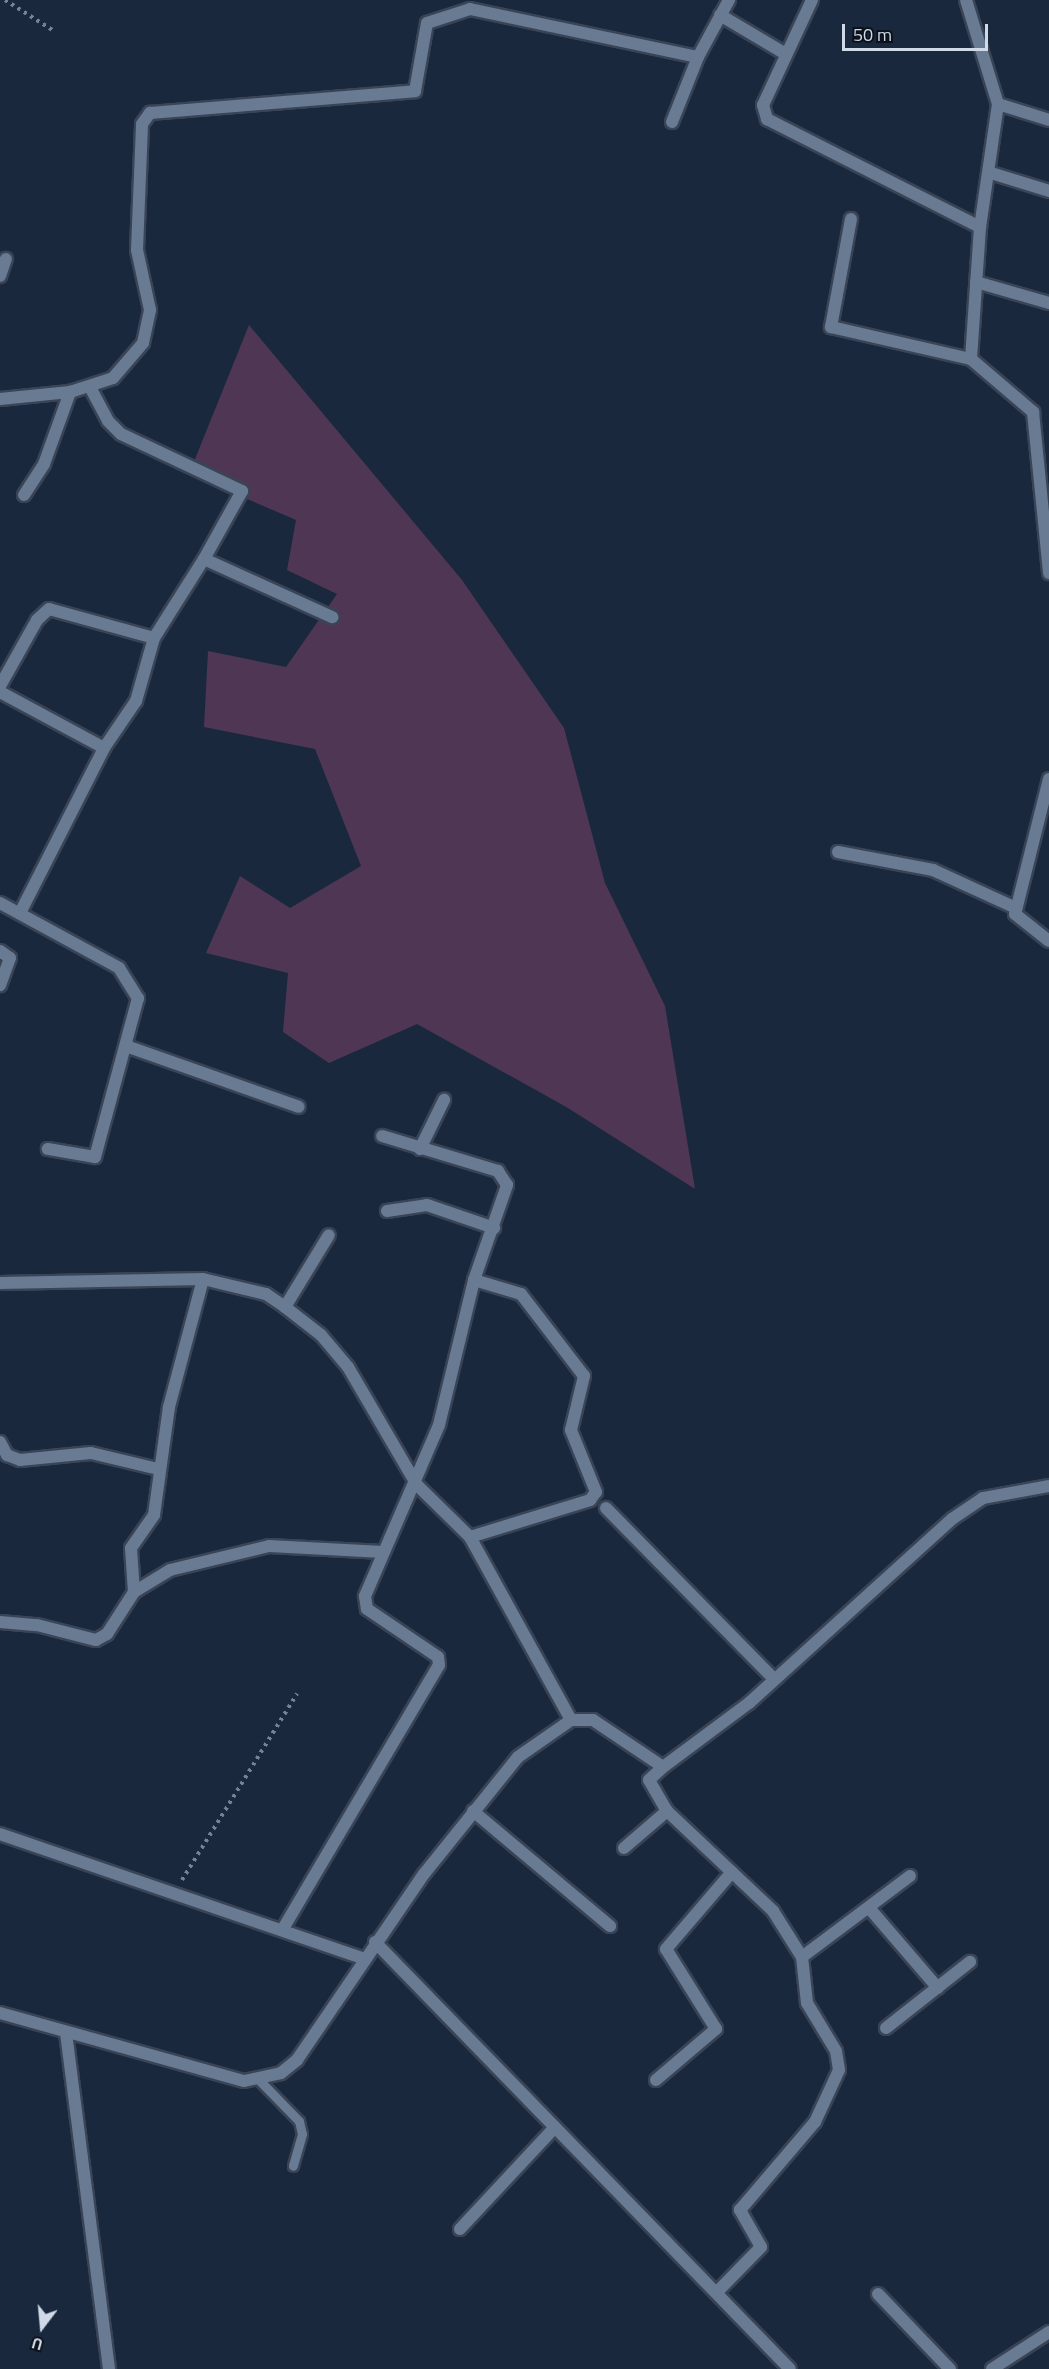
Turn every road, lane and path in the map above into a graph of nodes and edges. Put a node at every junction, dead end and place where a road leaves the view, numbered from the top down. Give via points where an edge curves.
1 (5, 0) edge
2 (729, 0) edge
3 (812, 0) edge
4 (966, 0) edge
5 (471, 5) edge
6 (720, 15) junction
7 (54, 31) dead end
8 (784, 54) junction
9 (698, 57) junction
10 (998, 104) junction
11 (1049, 120) edge
12 (672, 122) dead end
13 (991, 173) junction
14 (1049, 191) edge
15 (851, 219) dead end
16 (980, 227) junction
17 (6, 259) dead end
18 (0, 276) edge
19 (976, 282) junction
20 (1049, 303) edge
21 (971, 359) junction
22 (90, 387) junction
23 (70, 392) junction
24 (0, 399) edge
25 (24, 495) dead end
26 (204, 559) junction
27 (1049, 573) edge
28 (332, 617) dead end
29 (154, 638) junction
30 (0, 686) edge
31 (0, 692) edge
32 (104, 748) junction
33 (1049, 779) edge
34 (838, 852) dead end
35 (0, 903) edge
36 (1016, 908) junction
37 (20, 912) junction
38 (1049, 941) edge
39 (0, 951) edge
40 (0, 986) edge
41 (126, 1046) junction
42 (444, 1100) dead end
43 (299, 1107) dead end
44 (382, 1136) dead end
45 (48, 1149) dead end
46 (420, 1149) junction
47 (387, 1211) dead end
48 (494, 1228) junction
49 (329, 1235) dead end
50 (203, 1279) junction
51 (474, 1280) junction
52 (0, 1283) edge
53 (285, 1307) junction
54 (0, 1442) edge
55 (158, 1469) junction
56 (417, 1485) junction
57 (1049, 1486) edge
58 (606, 1508) dead end
59 (470, 1537) junction
60 (383, 1552) junction
61 (134, 1593) junction
62 (0, 1622) edge
63 (774, 1679) junction
64 (297, 1694) dead end
65 (571, 1720) junction
66 (663, 1767) junction
67 (473, 1811) junction
68 (667, 1811) junction
69 (0, 1834) edge
70 (624, 1848) dead end
71 (732, 1872) junction
72 (910, 1876) dead end
73 (175, 1890) junction
74 (870, 1909) junction
75 (610, 1926) dead end
76 (284, 1927) junction
77 (375, 1942) junction
78 (363, 1958) junction
79 (802, 1958) junction
80 (970, 1962) dead end
81 (938, 1988) junction
82 (0, 2013) edge
83 (886, 2028) dead end
84 (66, 2033) junction
85 (656, 2080) dead end
86 (260, 2081) junction
87 (555, 2127) junction
88 (293, 2166) dead end
89 (460, 2229) dead end
90 (717, 2292) junction
91 (878, 2294) dead end
92 (1049, 2332) edge
93 (109, 2369) edge
94 (790, 2369) edge
95 (950, 2369) edge
96 (992, 2369) edge

1 - 7 path
2 - 6 street
3 - 8 street
4 - 10 street
5 - 9 street
5 - 22 street via 428,23 415,91 144,117 137,250 149,299 147,332 124,370
6 - 8 street
6 - 9 street
8 - 16 street via 763,105 767,119
9 - 12 street
10 - 11 street
10 - 13 street
13 - 14 street
13 - 16 street
15 - 21 street via 831,327
16 - 19 street
17 - 18 street
19 - 20 street
19 - 21 street
21 - 27 street via 1033,412
22 - 23 street
22 - 26 street via 108,421 121,434 242,491
23 - 24 street
23 - 25 street via 44,464
26 - 28 street
26 - 29 street
29 - 30 street via 49,609 37,620
29 - 32 street via 136,701
31 - 32 street
32 - 37 street
33 - 36 street
34 - 36 street via 933,870
35 - 37 street
36 - 38 street via 1016,916
37 - 41 street via 109,961 130,981 138,1002
39 - 40 street via 10,958
41 - 43 street
41 - 45 street via 95,1157
42 - 46 street
44 - 46 street
46 - 48 street via 505,1178
47 - 48 street via 427,1205
48 - 51 street
49 - 53 street
50 - 52 street
50 - 53 street via 258,1291
50 - 55 street
51 - 56 street via 439,1425
51 - 59 street via 521,1294 584,1376 571,1430 596,1492 590,1500
53 - 56 street via 321,1335 348,1367
54 - 55 street via 7,1455 20,1460 91,1453
55 - 61 street via 154,1515 131,1548
56 - 59 street
56 - 60 street
57 - 63 street via 983,1498 952,1519
58 - 63 street
59 - 65 street
60 - 61 street via 269,1546 236,1551 170,1570
60 - 76 street via 364,1604 438,1657 439,1665
61 - 62 street via 107,1634 96,1641 37,1625
63 - 66 street
64 - 73 path
65 - 66 street via 600,1723
65 - 67 street via 518,1757
66 - 68 street via 649,1780
67 - 75 street
67 - 77 street
68 - 70 street
68 - 71 street
69 - 73 street
71 - 79 street via 773,1911
71 - 85 street via 666,1949 716,2029
72 - 74 street
73 - 76 street
74 - 79 street
74 - 81 street
76 - 78 street
77 - 78 street
77 - 87 street
78 - 86 street via 297,2060
79 - 90 street via 807,2002 836,2051 839,2070 815,2122 740,2210 761,2247
80 - 81 street
81 - 83 street
82 - 84 street
84 - 86 street via 244,2081
84 - 93 street
86 - 88 lane via 299,2121 302,2134
87 - 89 street
87 - 90 street via 662,2244
90 - 94 street
91 - 95 street
92 - 96 street

